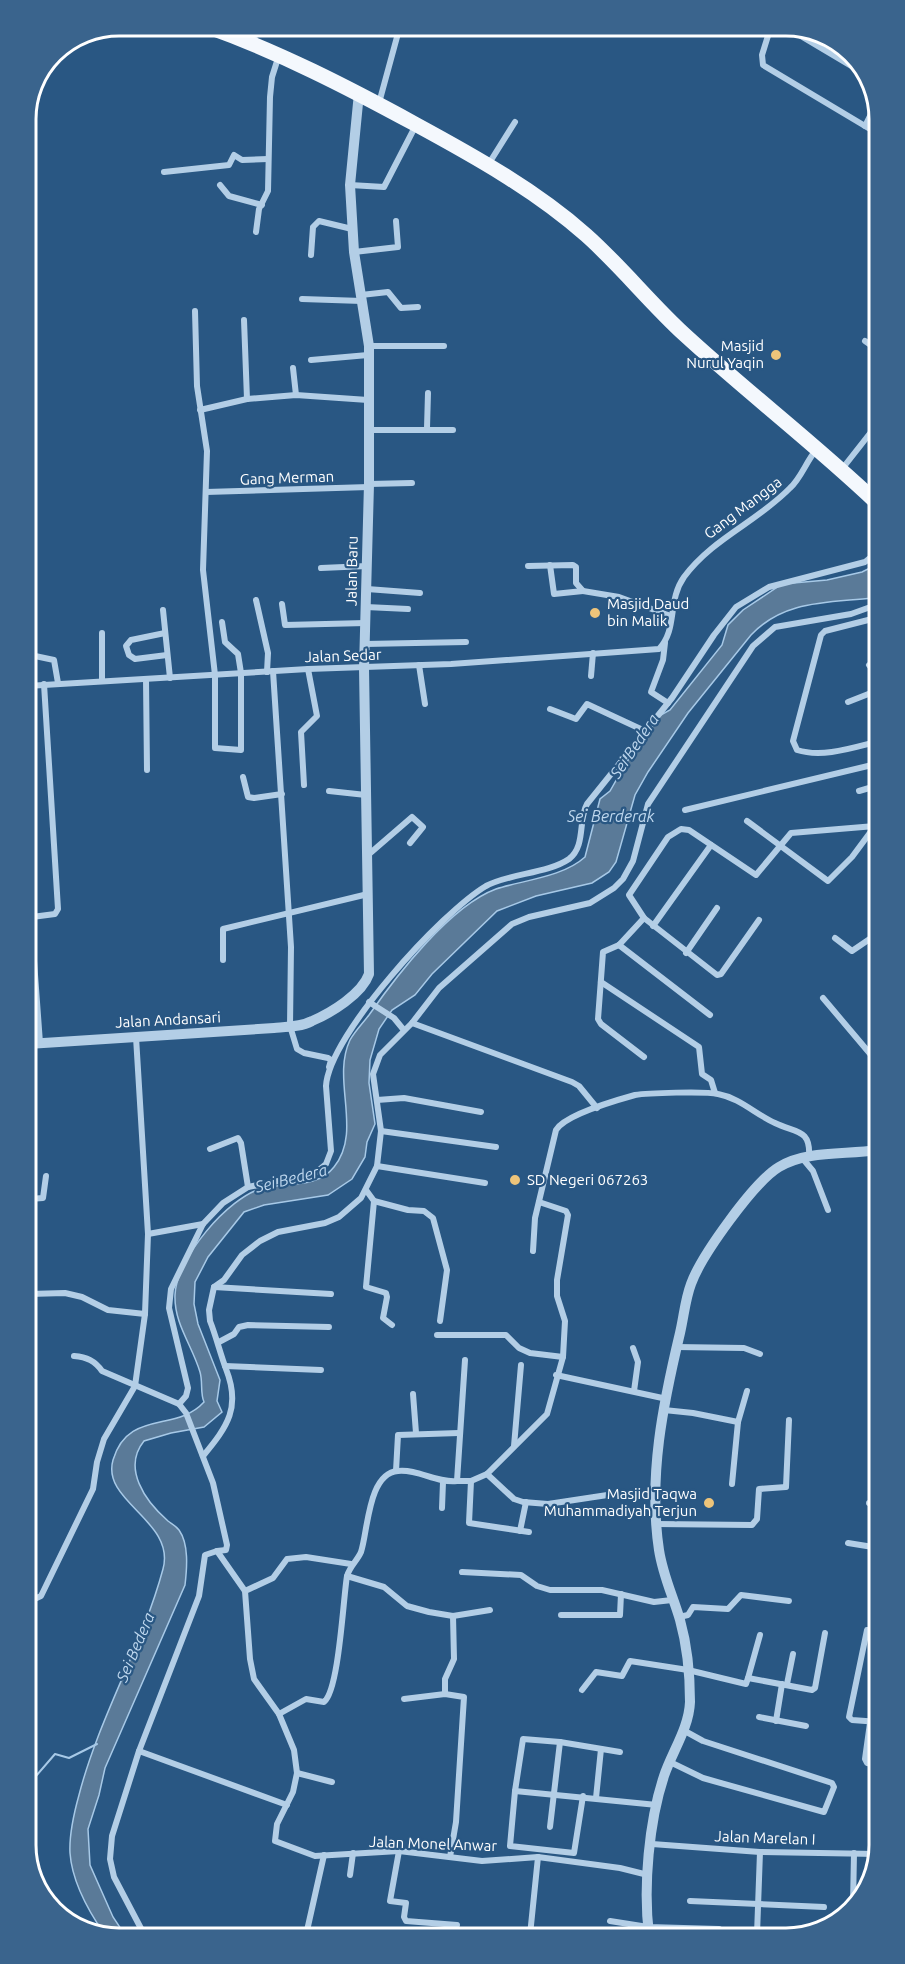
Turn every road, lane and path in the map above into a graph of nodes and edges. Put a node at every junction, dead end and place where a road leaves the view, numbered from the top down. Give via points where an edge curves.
1 (233, 36) edge
2 (255, 36) edge
3 (397, 36) edge
4 (768, 36) edge
5 (806, 39) edge
6 (252, 43) junction
7 (279, 55) junction
8 (848, 64) edge
9 (359, 93) junction
10 (379, 104) junction
11 (869, 118) edge
12 (515, 122) dead end
13 (417, 125) junction
14 (865, 126) junction
15 (869, 129) edge
16 (268, 159) junction
17 (488, 166) junction
18 (165, 172) dead end
19 (220, 185) dead end
20 (350, 185) junction
21 (262, 205) junction
22 (396, 221) dead end
23 (352, 229) junction
24 (256, 232) dead end
25 (354, 253) junction
26 (310, 255) dead end
27 (361, 298) junction
28 (302, 299) dead end
29 (418, 307) dead end
30 (195, 311) dead end
31 (244, 320) dead end
32 (866, 341) dead end
33 (869, 343) edge
34 (444, 346) dead end
35 (368, 350) junction
36 (311, 360) dead end
37 (293, 368) dead end
38 (428, 393) dead end
39 (296, 395) junction
40 (247, 399) junction
41 (368, 400) junction
42 (200, 410) junction
43 (427, 428) junction
44 (369, 430) junction
45 (453, 430) dead end
46 (869, 435) edge
47 (816, 450) junction
48 (842, 470) junction
49 (412, 483) dead end
50 (369, 485) junction
51 (206, 492) junction
52 (869, 495) edge
53 (869, 559) edge
54 (550, 565) junction
55 (367, 566) junction
56 (528, 566) dead end
57 (321, 568) dead end
58 (367, 589) junction
59 (583, 591) junction
60 (420, 593) dead end
61 (256, 600) dead end
62 (282, 604) dead end
63 (366, 607) junction
64 (869, 608) edge
65 (408, 609) dead end
66 (163, 610) dead end
67 (670, 616) junction
68 (869, 620) edge
69 (222, 622) dead end
70 (366, 623) junction
71 (102, 633) dead end
72 (165, 633) junction
73 (466, 642) dead end
74 (665, 643) junction
75 (365, 644) junction
76 (593, 653) junction
77 (167, 655) junction
78 (36, 656) edge
79 (419, 665) junction
80 (364, 668) junction
81 (308, 669) junction
82 (270, 671) junction
83 (241, 673) junction
84 (215, 675) junction
85 (591, 676) dead end
86 (170, 678) junction
87 (146, 679) junction
88 (102, 681) junction
89 (58, 683) junction
90 (44, 684) junction
91 (36, 685) edge
92 (869, 694) edge
93 (848, 702) dead end
94 (668, 703) junction
95 (424, 704) dead end
96 (550, 709) dead end
97 (645, 731) junction
98 (869, 743) edge
99 (869, 766) edge
100 (147, 770) dead end
101 (243, 777) dead end
102 (304, 785) dead end
103 (869, 788) edge
104 (329, 791) dead end
105 (859, 791) dead end
106 (282, 794) junction
107 (367, 795) junction
108 (685, 810) dead end
109 (747, 822) dead end
110 (869, 827) edge
111 (869, 835) edge
112 (410, 843) dead end
113 (711, 845) junction
114 (780, 846) junction
115 (367, 856) junction
116 (368, 894) junction
117 (717, 908) dead end
118 (289, 912) junction
119 (36, 916) edge
120 (644, 918) junction
121 (759, 920) dead end
122 (653, 926) junction
123 (835, 938) dead end
124 (869, 939) edge
125 (619, 945) junction
126 (686, 953) junction
127 (223, 960) dead end
128 (601, 982) junction
129 (823, 998) dead end
130 (372, 1003) junction
131 (36, 1014) edge
132 (710, 1015) dead end
133 (310, 1023) joint
134 (412, 1023) junction
135 (290, 1026) junction
136 (403, 1029) junction
137 (136, 1037) junction
138 (36, 1044) edge
139 (40, 1044) junction
140 (869, 1053) edge
141 (644, 1057) dead end
142 (328, 1076) junction
143 (715, 1093) junction
144 (377, 1100) junction
145 (597, 1108) junction
146 (481, 1112) dead end
147 (381, 1131) junction
148 (496, 1147) dead end
149 (210, 1149) dead end
150 (869, 1151) edge
151 (806, 1158) junction
152 (376, 1166) junction
153 (46, 1176) dead end
154 (485, 1183) dead end
155 (248, 1187) junction
156 (366, 1190) junction
157 (36, 1198) edge
158 (374, 1201) junction
159 (539, 1202) junction
160 (828, 1210) dead end
161 (203, 1224) junction
162 (148, 1234) junction
163 (533, 1251) dead end
164 (214, 1287) junction
165 (36, 1294) edge
166 (331, 1294) dead end
167 (145, 1314) junction
168 (440, 1321) dead end
169 (392, 1325) dead end
170 (329, 1327) dead end
171 (437, 1335) dead end
172 (219, 1342) junction
173 (675, 1347) junction
174 (633, 1348) dead end
175 (760, 1354) dead end
176 (74, 1356) dead end
177 (563, 1358) junction
178 (465, 1360) dead end
179 (521, 1365) dead end
180 (225, 1366) junction
181 (321, 1370) dead end
182 (556, 1376) junction
183 (135, 1386) junction
184 (634, 1391) junction
185 (747, 1391) dead end
186 (413, 1394) dead end
187 (667, 1399) junction
188 (179, 1404) junction
189 (664, 1410) junction
190 (789, 1420) dead end
191 (738, 1422) junction
192 (416, 1433) junction
193 (459, 1433) junction
194 (514, 1446) junction
195 (203, 1456) junction
196 (396, 1471) junction
197 (487, 1474) junction
198 (457, 1481) junction
199 (471, 1481) junction
200 (443, 1482) junction
201 (732, 1484) dead end
202 (655, 1493) junction
203 (526, 1502) junction
204 (442, 1508) dead end
205 (656, 1524) junction
206 (520, 1531) junction
207 (529, 1532) dead end
208 (848, 1543) dead end
209 (869, 1546) edge
210 (217, 1551) junction
211 (351, 1564) junction
212 (462, 1572) dead end
213 (347, 1576) junction
214 (245, 1591) junction
215 (621, 1594) junction
216 (36, 1598) edge
217 (672, 1600) junction
218 (789, 1601) dead end
219 (490, 1610) dead end
220 (561, 1615) dead end
221 (453, 1616) junction
222 (679, 1617) junction
223 (867, 1630) dead end
224 (825, 1633) dead end
225 (760, 1635) dead end
226 (793, 1654) dead end
227 (688, 1670) junction
228 (748, 1678) junction
229 (785, 1684) junction
230 (582, 1690) dead end
231 (445, 1694) junction
232 (404, 1699) dead end
233 (279, 1714) junction
234 (759, 1717) dead end
235 (776, 1720) junction
236 (869, 1721) edge
237 (806, 1726) dead end
238 (683, 1730) junction
239 (560, 1742) junction
240 (869, 1744) edge
241 (600, 1749) junction
242 (139, 1751) junction
243 (620, 1752) dead end
244 (670, 1762) junction
245 (869, 1763) edge
246 (297, 1773) junction
247 (332, 1782) dead end
248 (515, 1791) junction
249 (552, 1795) junction
250 (583, 1796) junction
251 (596, 1798) junction
252 (286, 1805) junction
253 (657, 1805) junction
254 (550, 1827) dead end
255 (652, 1844) junction
256 (399, 1851) junction
257 (760, 1852) junction
258 (353, 1853) junction
259 (854, 1853) junction
260 (868, 1854) edge
261 (324, 1855) junction
262 (450, 1857) junction
263 (538, 1857) junction
264 (350, 1875) dead end
265 (649, 1875) junction
266 (853, 1893) edge
267 (690, 1900) dead end
268 (758, 1904) junction
269 (824, 1907) dead end
270 (610, 1921) dead end
271 (457, 1925) dead end
272 (141, 1928) edge
273 (308, 1928) edge
274 (531, 1928) edge
275 (637, 1928) edge
276 (648, 1928) edge
277 (757, 1928) edge

1 - 6 main road
2 - 6 street
3 - 10 street
4 - 14 street via 763,66
5 - 8 street
6 - 7 main road
7 - 9 main road
7 - 16 street via 272,77
9 - 10 main road
9 - 20 street, Jalan Baru
10 - 13 main road
11 - 14 street
12 - 17 street
13 - 17 main road
13 - 20 street via 384,187
14 - 15 street
16 - 18 street via 242,160 234,156 227,166
16 - 21 street via 268,191
17 - 47 main road via 553,209 606,253 672,322
19 - 21 street via 229,196
20 - 23 street, Jalan Baru
21 - 24 street
22 - 25 street via 398,247
23 - 25 street, Jalan Baru
23 - 26 street via 319,221 313,227
25 - 27 street, Jalan Baru
27 - 28 street
27 - 29 street via 388,292 401,308
27 - 35 street, Jalan Baru
30 - 42 street
31 - 40 street
32 - 33 street
34 - 35 street
35 - 36 street
35 - 41 street, Jalan Baru
37 - 39 street
38 - 43 street
39 - 40 street
39 - 41 street
40 - 42 street
41 - 44 street, Jalan Baru
42 - 51 street via 207,451
43 - 44 street
43 - 45 street
44 - 50 street, Jalan Baru
46 - 48 street
47 - 48 main road
47 - 67 street, Gang Mangga via 792,487 701,556 683,578
48 - 52 main road
49 - 50 street, Gang Merman
50 - 51 street, Gang Merman
50 - 55 street, Jalan Baru
51 - 84 street via 203,570
53 - 94 street via 785,582 750,597 714,634
54 - 56 street
54 - 59 street via 574,566 576,583
54 - 59 street via 554,594
55 - 57 street
55 - 58 street, Jalan Baru
58 - 60 street
58 - 63 street, Jalan Baru
59 - 67 street via 619,597
61 - 82 street
62 - 70 street via 285,625
63 - 65 street
63 - 70 street, Jalan Baru
64 - 134 street via 771,629 753,646 648,804 633,861 623,879 590,903 512,924 439,988
66 - 72 street
67 - 74 street, Gang Mangga via 671,633
68 - 98 street via 821,635 793,741 796,750 804,752 846,750
69 - 83 street via 225,642 237,654
70 - 75 street, Jalan Baru
71 - 88 street
72 - 77 street
72 - 77 street via 131,640 126,646 135,659
73 - 75 street
74 - 76 street, Jalan Sedar via 659,649
74 - 94 street, Gang Mangga via 651,692
75 - 80 street, Jalan Baru
76 - 79 street, Jalan Sedar
76 - 85 street
77 - 86 street
78 - 89 street via 54,660
79 - 80 street, Jalan Sedar
79 - 95 street
80 - 81 street, Jalan Sedar
80 - 107 street, Jalan Baru
81 - 82 street, Jalan Sedar
81 - 102 street via 317,716 301,732
82 - 83 street, Jalan Sedar
82 - 106 street
83 - 84 street, Jalan Sedar
83 - 84 street via 241,750 215,748
84 - 86 street, Jalan Sedar
86 - 87 street, Jalan Sedar
87 - 88 street, Jalan Sedar
87 - 100 street
88 - 89 street, Jalan Sedar
89 - 90 street, Jalan Sedar
90 - 91 street, Jalan Sedar
90 - 119 street via 58,909 55,914
92 - 93 street
94 - 97 street
96 - 97 street via 576,719 587,704
97 - 130 street via 587,804 580,843 569,858 488,885 470,897 443,920
99 - 108 street
101 - 106 street via 248,796
103 - 105 street
104 - 107 street
106 - 118 street
107 - 115 street, Jalan Baru
109 - 114 street
110 - 114 street via 791,833
111 - 114 street via 828,881
112 - 115 street via 423,827 412,817
113 - 114 street via 756,875
113 - 120 street via 685,829 668,837 629,895
113 - 122 street
115 - 116 street, Jalan Baru
116 - 118 street
116 - 133 street, Jalan Baru via 366,984
117 - 126 street
118 - 127 street via 223,929
118 - 135 street
120 - 122 street
120 - 125 street
121 - 126 street via 721,974 714,974
122 - 126 street
123 - 124 street via 852,951
125 - 128 street via 603,952
125 - 132 street
128 - 141 street via 599,1022
128 - 143 street via 699,1047 702,1074 711,1080
129 - 140 street
130 - 136 street
130 - 142 street via 342,1043
131 - 139 street
133 - 135 street, Jalan Andansari
134 - 136 street
134 - 145 street via 572,1082
135 - 137 street, Jalan Andansari
135 - 142 street via 299,1052 331,1060
136 - 144 street via 374,1065
137 - 139 street, Jalan Andansari
137 - 162 street
138 - 139 street, Jalan Andansari
142 - 155 street via 331,1151 326,1164 314,1174
143 - 145 street via 635,1095
143 - 151 street via 735,1099 774,1123 804,1135 810,1144
144 - 146 street via 404,1098
144 - 147 street
145 - 159 street via 558,1127
147 - 148 street
147 - 152 street
149 - 155 street via 238,1138
150 - 151 street
151 - 160 street
151 - 173 street via 776,1169 737,1212 705,1256 691,1282
152 - 154 street
152 - 156 street
153 - 157 street via 43,1198
155 - 161 street via 223,1203
156 - 158 street
156 - 164 street via 339,1216 278,1232 260,1241
158 - 168 street via 424,1210 433,1218 447,1270
158 - 169 street via 365,1281 368,1290 386,1293 383,1318
159 - 163 street
159 - 177 street via 568,1215 557,1280 557,1296 565,1321
161 - 162 street
161 - 188 street via 169,1298 188,1388
162 - 167 street
164 - 166 street
164 - 172 street via 210,1321
165 - 167 street via 65,1293 108,1311
167 - 183 street
170 - 172 street via 248,1325
171 - 177 street via 506,1335 530,1353
172 - 180 street
173 - 175 street via 744,1348
173 - 187 street
174 - 184 street via 638,1362
176 - 183 street via 97,1363 102,1371
177 - 182 street
178 - 193 street
179 - 194 street
180 - 181 street
180 - 195 street via 232,1380 232,1412
182 - 184 street
182 - 194 street via 547,1414
183 - 188 street
183 - 216 street via 104,1439 85,1509 41,1596
184 - 187 street
185 - 191 street
186 - 192 street
187 - 189 street
188 - 195 street
189 - 191 street
189 - 202 street
190 - 205 street via 786,1488 759,1489 757,1519 752,1525
191 - 201 street
192 - 193 street
192 - 196 street via 398,1435
193 - 198 street
194 - 197 street
195 - 210 street via 227,1541 226,1550
196 - 200 street
196 - 211 street via 379,1484 361,1550
197 - 199 street
197 - 203 street via 514,1499
198 - 199 street
198 - 200 street
199 - 206 street via 469,1523
200 - 204 street
202 - 203 street via 614,1494 548,1504
202 - 205 street
203 - 206 street
205 - 217 street via 664,1578
206 - 207 street
208 - 209 street
210 - 214 street
210 - 242 street via 205,1555 199,1596
211 - 213 street
211 - 214 street via 306,1557 287,1559 276,1576
212 - 215 street via 521,1575 550,1590
213 - 221 street via 384,1587 407,1606
213 - 233 street via 328,1700 306,1699
214 - 233 street, Jalan Monel Anwar via 250,1668
215 - 217 street via 654,1602
215 - 220 street via 620,1615
217 - 222 street
218 - 222 street via 741,1595 728,1609 693,1607 687,1615
219 - 221 street
221 - 231 street via 454,1659 445,1678
222 - 227 street
223 - 236 street via 848,1711 852,1720
224 - 229 street via 815,1688
225 - 228 street
226 - 229 street
227 - 228 street via 737,1684 746,1684
227 - 230 street via 630,1660 622,1676 596,1672
227 - 238 street via 690,1704
228 - 229 street
229 - 235 street
231 - 232 street
231 - 262 street via 464,1697
233 - 246 street, Jalan Monel Anwar via 294,1750
234 - 235 street
235 - 237 street
238 - 244 street
238 - 244 street via 704,1741 832,1783 824,1812 703,1778
239 - 241 street
239 - 248 street via 523,1739
239 - 249 street
240 - 245 street via 865,1759
241 - 243 street
241 - 251 street
242 - 252 street
242 - 272 street via 114,1825 110,1859 114,1877
244 - 253 street
246 - 247 street
246 - 252 street, Jalan Monel Anwar
248 - 249 street
248 - 250 street via 508,1844 574,1853
249 - 250 street
249 - 254 street
250 - 251 street
251 - 253 street
252 - 261 street, Jalan Monel Anwar via 277,1824 275,1841 309,1855
253 - 255 street
255 - 257 street, Jalan Marelan I
255 - 265 street
256 - 258 street, Jalan Monel Anwar
256 - 262 street, Jalan Monel Anwar
256 - 271 street via 390,1901 406,1903 406,1921
257 - 259 street, Jalan Marelan I
257 - 268 street
258 - 261 street, Jalan Monel Anwar
258 - 264 street
259 - 260 street, Jalan Marelan I
259 - 266 street
261 - 273 street
262 - 263 street, Jalan Monel Anwar via 482,1861
263 - 265 street, Jalan Monel Anwar
263 - 274 street
265 - 276 street
267 - 268 street
268 - 269 street
268 - 277 street
270 - 275 street

